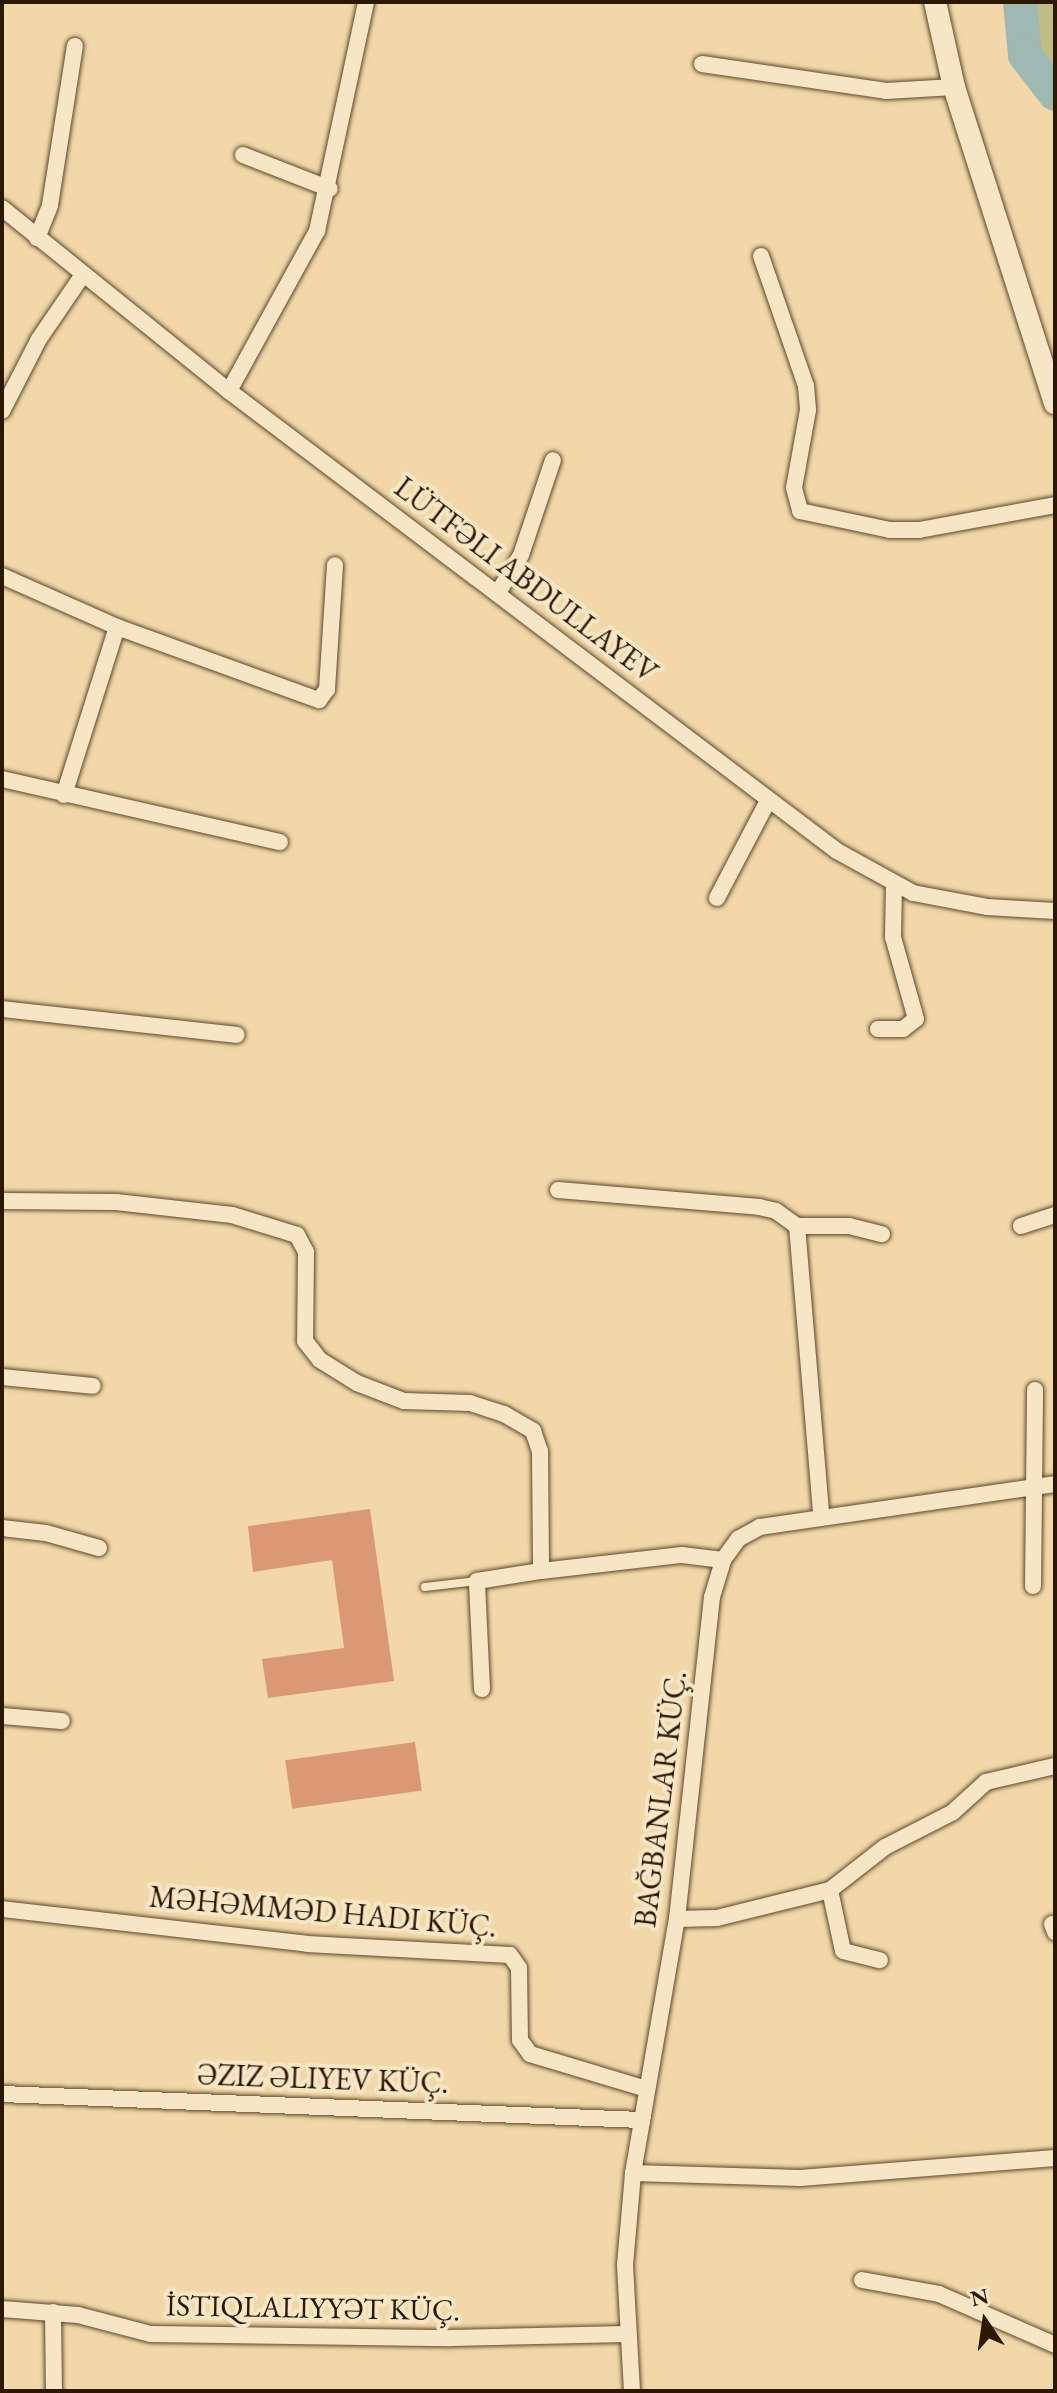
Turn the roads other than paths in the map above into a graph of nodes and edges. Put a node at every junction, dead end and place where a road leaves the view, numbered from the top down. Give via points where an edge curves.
1 (366, 2) edge
2 (935, 2) edge
3 (75, 46) dead end
4 (702, 64) dead end
5 (954, 87) junction
6 (243, 155) dead end
7 (330, 189) junction
8 (2, 208) edge
9 (37, 238) junction
10 (761, 256) dead end
11 (82, 276) junction
12 (229, 391) junction
13 (1055, 403) edge
14 (2, 411) edge
15 (553, 460) dead end
16 (1055, 505) edge
17 (335, 565) dead end
18 (2, 576) edge
19 (499, 591) junction
20 (117, 627) junction
21 (2, 779) edge
22 (64, 795) junction
23 (768, 801) junction
24 (280, 842) dead end
25 (894, 887) junction
26 (717, 898) dead end
27 (1055, 911) edge
28 (2, 1009) edge
29 (878, 1029) dead end
30 (237, 1035) dead end
31 (558, 1190) dead end
32 (2, 1201) edge
33 (1055, 1215) edge
34 (797, 1226) junction
35 (1021, 1226) dead end
36 (882, 1234) dead end
37 (2, 1377) edge
38 (93, 1386) dead end
39 (1035, 1390) dead end
40 (1055, 1484) edge
41 (1037, 1486) junction
42 (821, 1514) junction
43 (2, 1528) edge
44 (99, 1548) dead end
45 (723, 1560) junction
46 (541, 1571) junction
47 (477, 1581) junction
48 (1033, 1586) dead end
49 (425, 1587) dead end
50 (482, 1689) dead end
51 (2, 1716) edge
52 (62, 1721) dead end
53 (1055, 1766) edge
54 (830, 1890) junction
55 (2, 1909) edge
56 (677, 1919) junction
57 (880, 1960) dead end
58 (647, 2089) junction
59 (2, 2094) edge
60 (642, 2120) junction
61 (1055, 2158) edge
62 (633, 2173) junction
63 (862, 2280) dead end
64 (2, 2309) edge
65 (53, 2312) junction
66 (626, 2334) junction
67 (1055, 2345) edge
68 (54, 2391) edge
69 (632, 2391) edge

1 - 7 street
2 - 5 street
3 - 9 street via 50,205
4 - 5 street via 886,91
5 - 13 street
6 - 7 street
7 - 12 street via 297,275
8 - 9 street, LÜTFƏLI ABDULLAYEV
9 - 11 street, LÜTFƏLI ABDULLAYEV
10 - 16 street via 806,386 808,410 794,488 800,511 877,528 919,530
11 - 12 street, LÜTFƏLI ABDULLAYEV
11 - 14 street via 39,339
12 - 19 street, LÜTFƏLI ABDULLAYEV
15 - 19 street via 521,555
17 - 20 street via 327,689 319,700
18 - 20 street
19 - 23 street, LÜTFƏLI ABDULLAYEV
20 - 22 street
21 - 22 street
22 - 24 street
23 - 25 street, LÜTFƏLI ABDULLAYEV
23 - 26 street
25 - 27 street, LÜTFƏLI ABDULLAYEV via 957,903
25 - 29 street via 893,937 916,1019 903,1029
28 - 30 street
31 - 34 street via 759,1207 776,1211
32 - 46 street via 116,1202 232,1215 297,1235 306,1252 305,1341 320,1360 357,1383 404,1401 470,1403 533,1431 540,1451
33 - 35 street
34 - 36 street via 849,1226
34 - 42 street
37 - 38 street
39 - 41 street
40 - 41 street, BAĞBANLAR KÜÇ.
41 - 42 street, BAĞBANLAR KÜÇ.
41 - 48 street
42 - 45 street, BAĞBANLAR KÜÇ. via 760,1527 738,1539
43 - 44 street
45 - 46 street via 682,1555
45 - 56 street, BAĞBANLAR KÜÇ. via 712,1597
46 - 47 street
47 - 49 lane
47 - 50 street
51 - 52 street
53 - 54 street via 986,1782 953,1812 885,1847
54 - 56 street via 717,1918
54 - 57 street via 843,1951
55 - 58 street, MƏHƏMMƏD HADI KÜÇ. via 307,1944 510,1955 519,1968 520,2040 530,2054
56 - 58 street, BAĞBANLAR KÜÇ.
58 - 60 street, BAĞBANLAR KÜÇ.
59 - 60 street, ƏZIZ ƏLIYEV KÜÇ.
60 - 62 street, BAĞBANLAR KÜÇ.
61 - 62 street via 800,2178
62 - 66 street, BAĞBANLAR KÜÇ.
63 - 67 street via 939,2294 983,2310 1010,2330
64 - 65 street, İSTIQLALIYYƏT KÜÇ.
65 - 66 street, İSTIQLALIYYƏT KÜÇ. via 151,2334
65 - 68 street
66 - 69 street, BAĞBANLAR KÜÇ.

